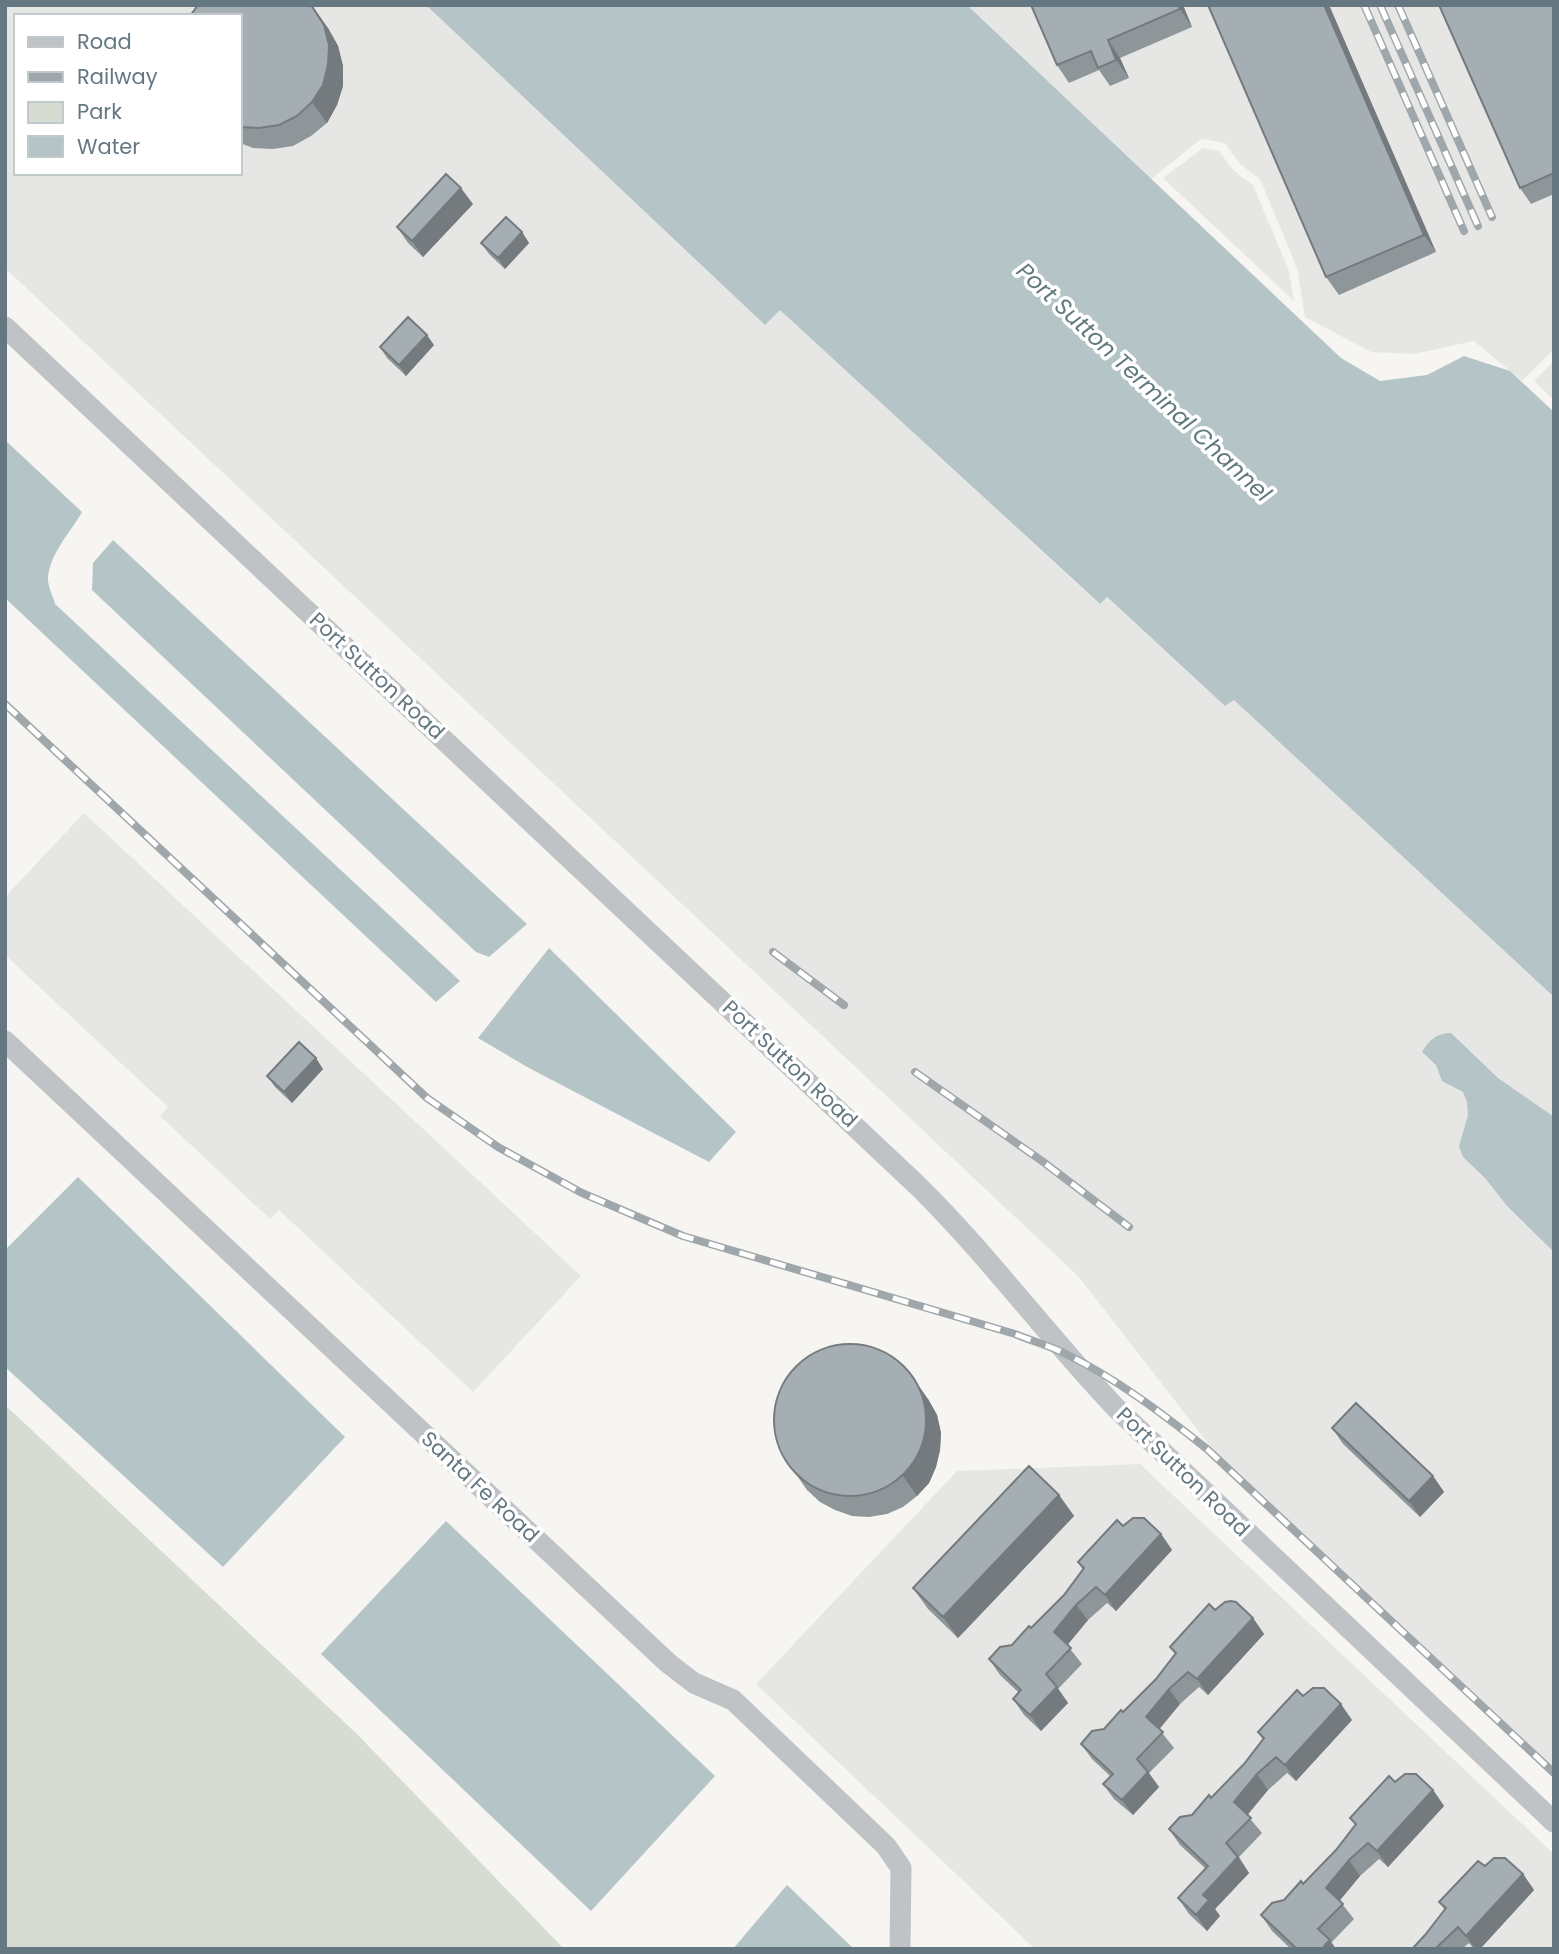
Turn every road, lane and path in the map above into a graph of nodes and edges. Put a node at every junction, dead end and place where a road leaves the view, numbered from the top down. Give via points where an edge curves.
1 (5, 327) edge
2 (5, 1041) edge
3 (1554, 1822) edge
4 (901, 1949) edge

1 - 3 street, Port Sutton Road via 899,1167 984,1255 1117,1409
2 - 4 street, Santa Fe Road via 668,1663 694,1683 733,1700 887,1846 901,1868

